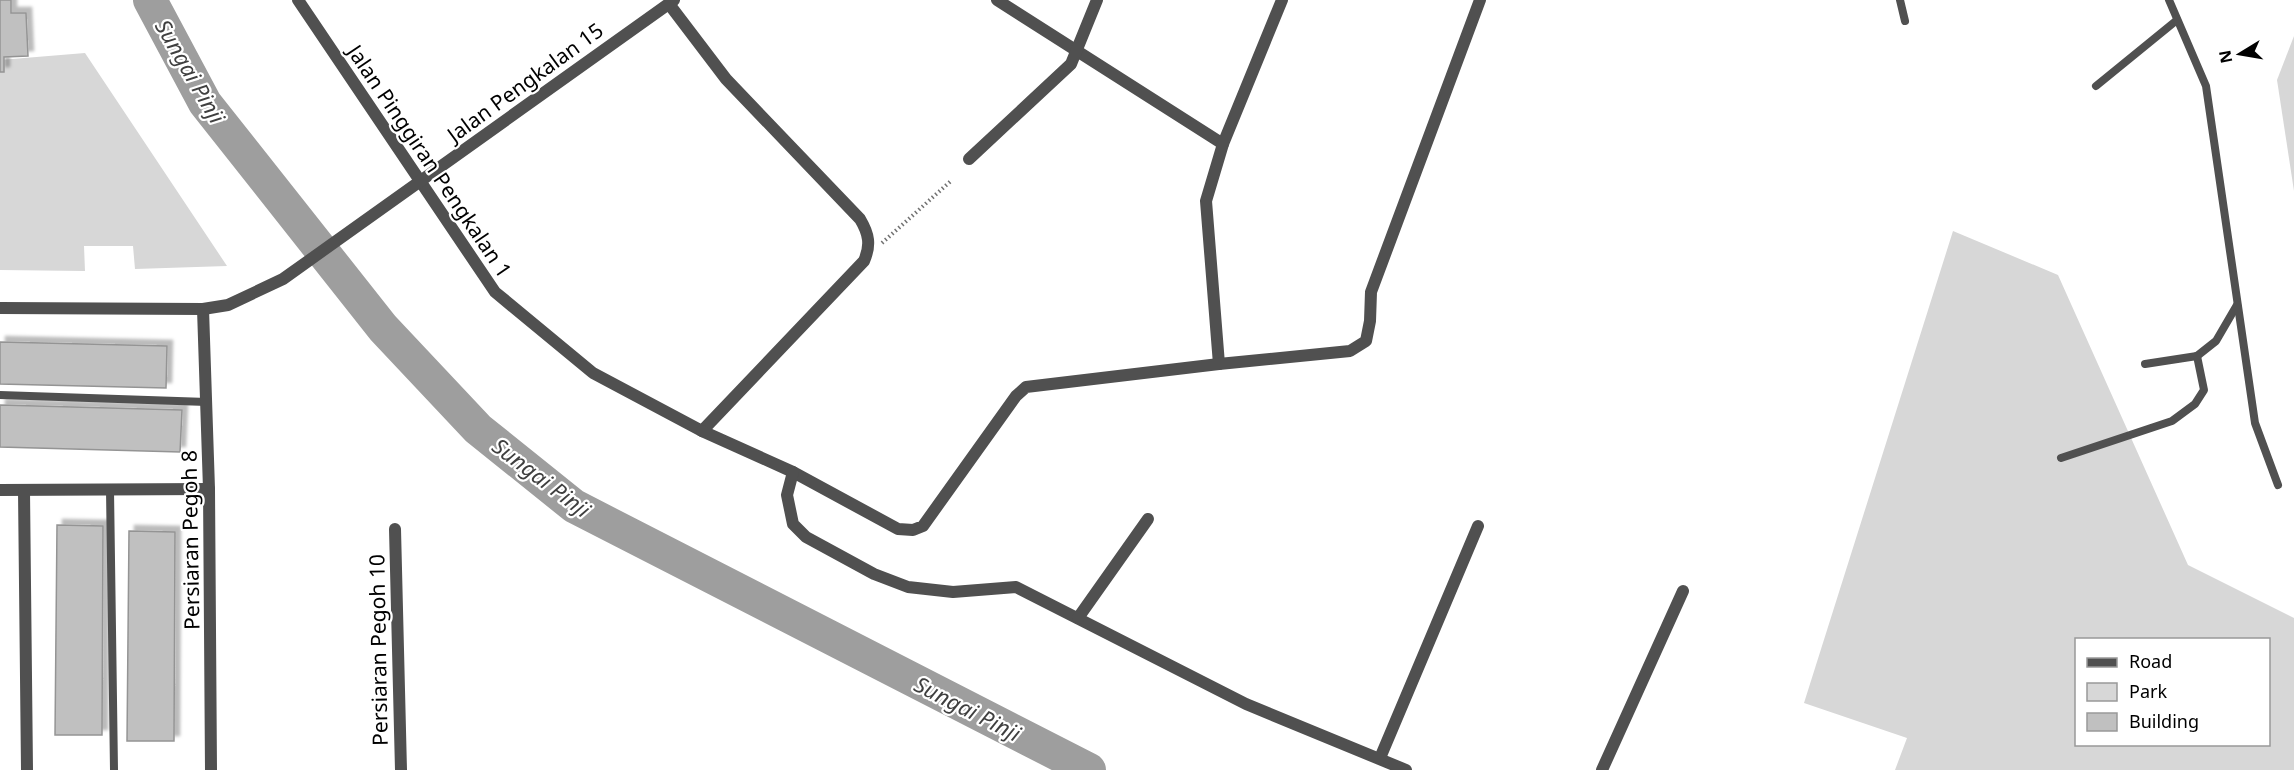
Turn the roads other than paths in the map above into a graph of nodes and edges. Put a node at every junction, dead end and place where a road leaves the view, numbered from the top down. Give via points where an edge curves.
1 (298, 0) edge
2 (997, 0) edge
3 (1097, 0) edge
4 (1282, 0) edge
5 (1480, 0) edge
6 (1900, 0) edge
7 (2169, 0) edge
8 (671, 2) edge
9 (2177, 20) junction
10 (1905, 21) dead end
11 (1077, 51) junction
12 (2096, 86) dead end
13 (1223, 144) junction
14 (969, 159) dead end
15 (419, 182) junction
16 (2237, 304) junction
17 (0, 308) edge
18 (203, 309) junction
19 (2197, 356) junction
20 (1219, 364) junction
21 (2145, 364) dead end
22 (0, 395) edge
23 (207, 402) junction
24 (702, 431) junction
25 (2061, 458) dead end
26 (793, 472) junction
27 (2278, 485) dead end
28 (209, 489) junction
29 (0, 490) edge
30 (110, 490) junction
31 (24, 491) junction
32 (1148, 519) dead end
33 (1478, 526) dead end
34 (395, 529) dead end
35 (1683, 591) dead end
36 (1078, 618) junction
37 (1380, 758) junction
38 (27, 770) edge
39 (114, 770) edge
40 (211, 770) edge
41 (401, 770) edge
42 (1406, 770) edge
43 (1602, 770) edge

1 - 15 street, Jalan Pinggiran Pengkalan 1
2 - 11 street
3 - 11 street
4 - 13 street
5 - 20 street, Jalan Pinggiran Pengkalan 1 via 1371,292 1366,341 1350,351
6 - 10 lane
7 - 9 lane
8 - 15 street, Jalan Pengkalan 15
8 - 24 street via 726,79 860,219 869,245 864,261
9 - 12 lane
9 - 16 lane via 2206,86
11 - 13 street
11 - 14 street via 1071,64
13 - 20 street via 1206,201
15 - 18 street, Jalan Pengkalan 15 via 283,279 228,304
15 - 24 street, Jalan Pinggiran Pengkalan 1 via 495,292 593,373
16 - 19 lane via 2216,341
16 - 27 lane via 2255,423
17 - 18 street, Jalan Pengkalan 15
18 - 23 street, Persiaran Pegoh 8
19 - 21 lane
19 - 25 lane via 2204,390 2195,404 2172,422
20 - 26 street, Jalan Pinggiran Pengkalan 1 via 1026,387 923,526 913,530 898,529
22 - 23 lane
23 - 28 street, Persiaran Pegoh 8
24 - 26 street, Jalan Pinggiran Pengkalan 1
26 - 36 street via 787,495 793,524 806,537 874,574 908,587 953,592 1016,587
28 - 30 street
28 - 40 street, Persiaran Pegoh 8
29 - 31 street
30 - 31 street
30 - 39 lane
31 - 38 street
32 - 36 street
33 - 37 street
34 - 41 street, Persiaran Pegoh 10
35 - 43 street
36 - 37 street via 1246,704
37 - 42 street

